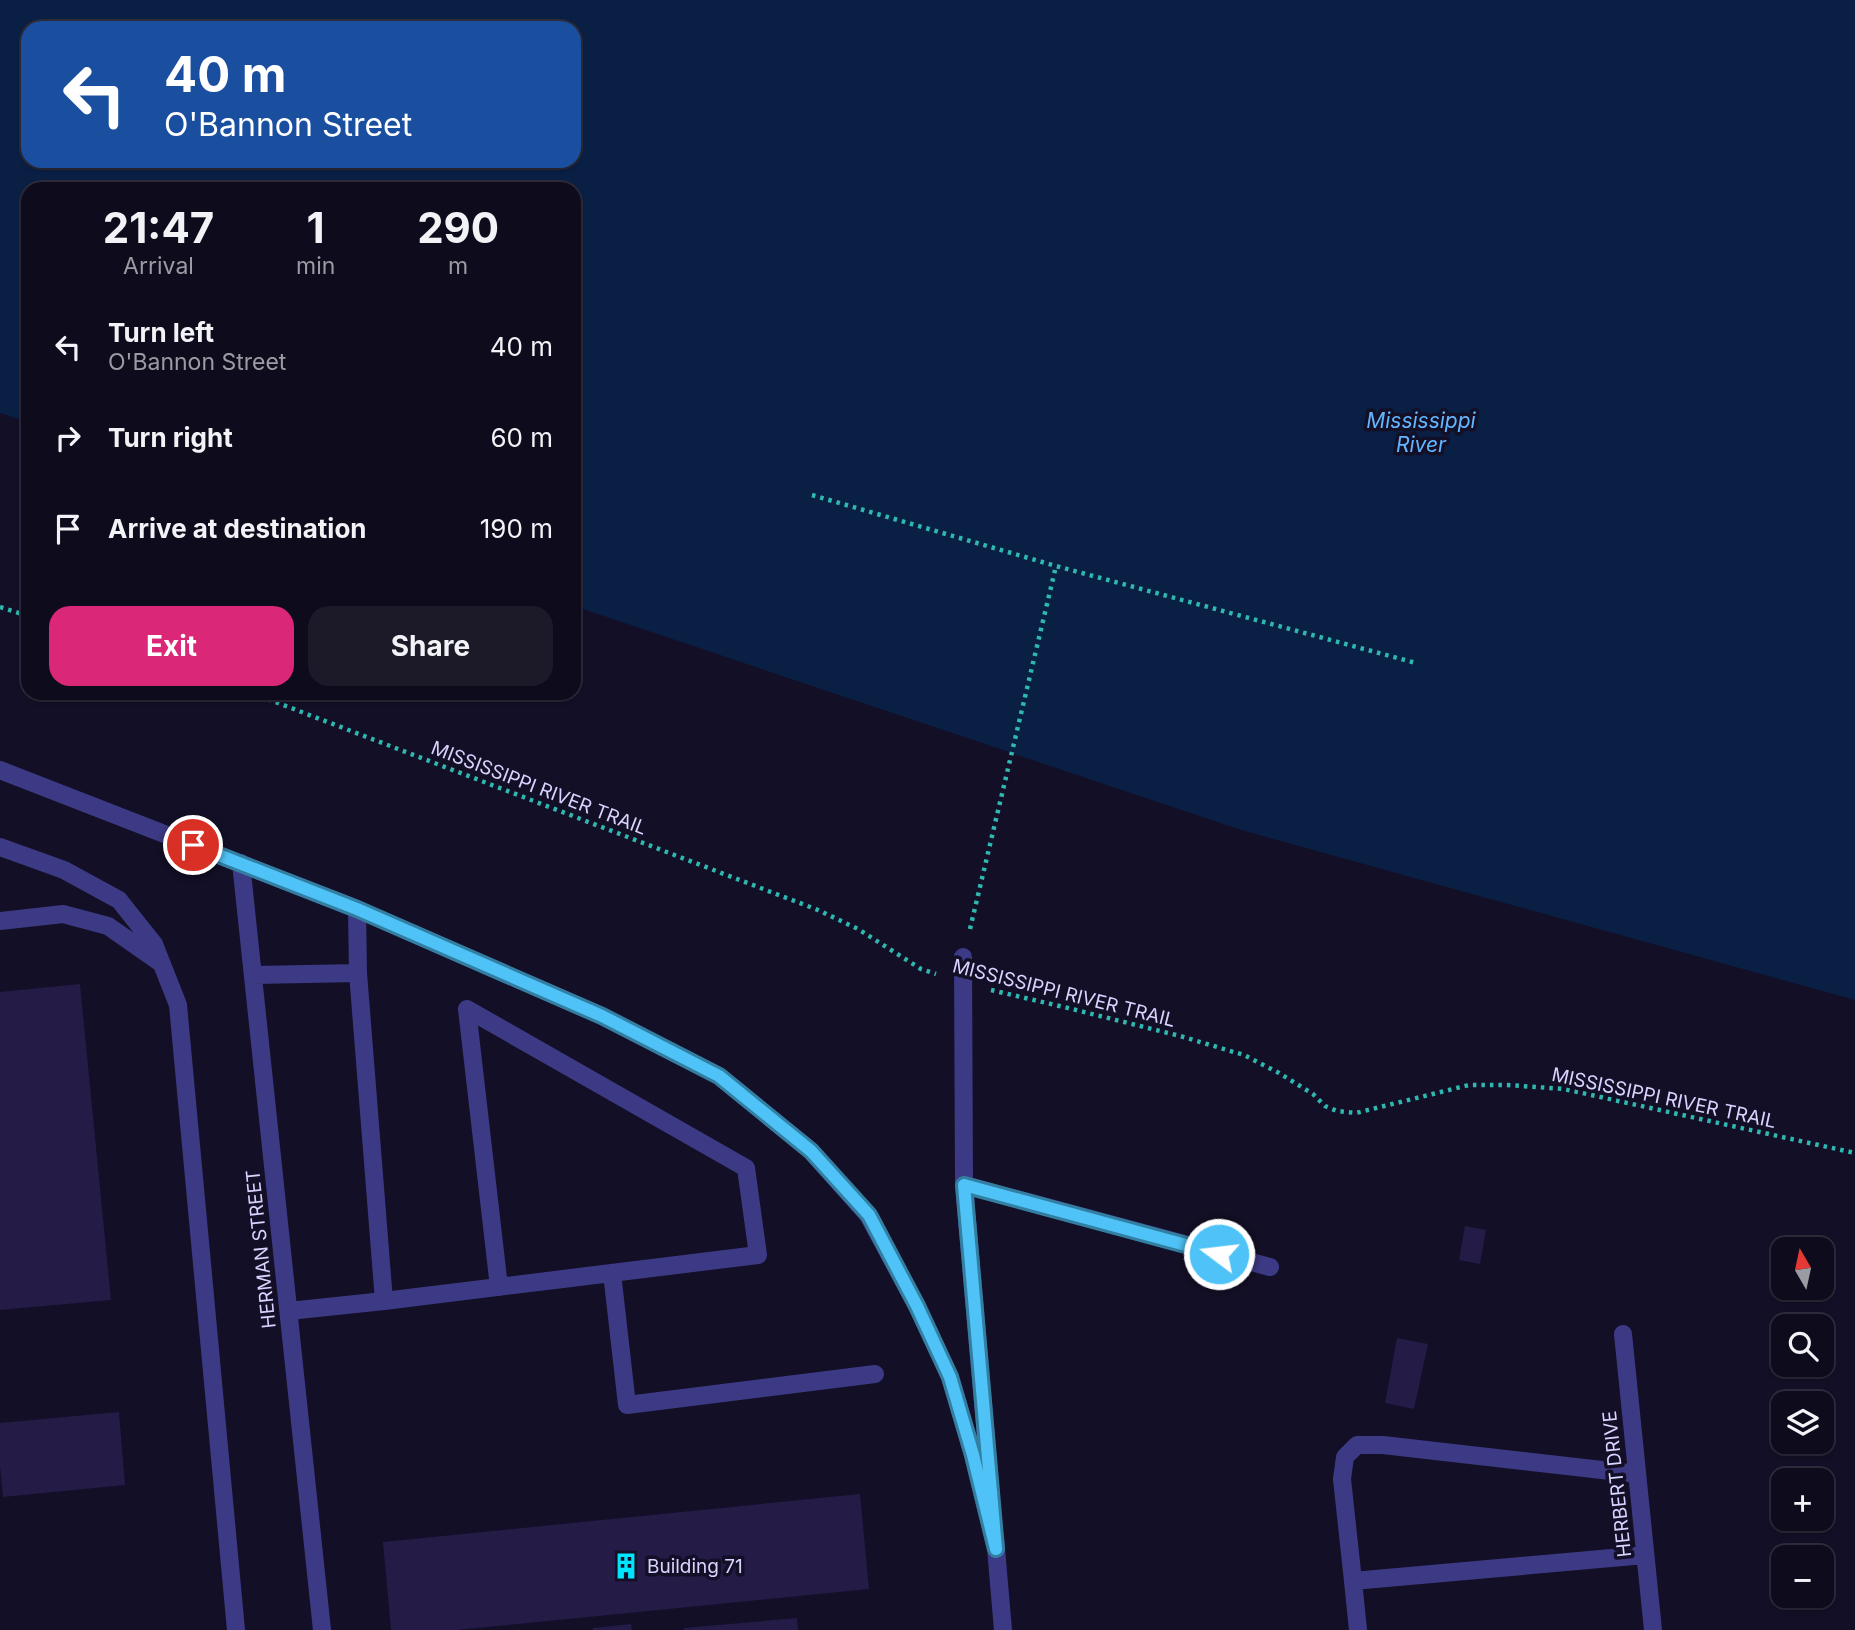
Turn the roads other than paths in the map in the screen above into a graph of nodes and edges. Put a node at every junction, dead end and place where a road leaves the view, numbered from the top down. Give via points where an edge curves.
1 (0, 771) edge
2 (0, 847) edge
3 (242, 863) junction
4 (357, 909) junction
5 (0, 921) edge
6 (963, 957) road end
7 (162, 964) junction
8 (358, 973) junction
9 (253, 975) junction
10 (964, 1185) junction
11 (1270, 1267) dead end
12 (612, 1273) junction
13 (499, 1287) junction
14 (384, 1301) junction
15 (289, 1311) junction
16 (1623, 1334) dead end
17 (875, 1374) dead end
18 (1637, 1474) junction
19 (996, 1549) junction
20 (1645, 1555) junction
21 (1353, 1581) junction
22 (236, 1630) edge
23 (322, 1630) edge
24 (1003, 1630) edge
25 (1358, 1630) edge
26 (1653, 1630) edge

1 - 3 street
2 - 7 street via 64,870 119,900 154,944
3 - 4 street
3 - 9 street, HERMAN STREET
4 - 8 street
4 - 19 street via 602,1016 719,1076 811,1151 869,1215 917,1306 950,1377
5 - 7 street via 63,915 108,926
6 - 10 street
7 - 22 street via 178,1005
8 - 9 street
8 - 14 street
9 - 15 street, HERMAN STREET
10 - 11 street
10 - 19 street
12 - 13 street
12 - 13 street via 758,1255 746,1168 467,1009
12 - 17 street via 626,1405
13 - 14 street
14 - 15 street
15 - 23 street, HERMAN STREET
16 - 18 street, HERBERT DRIVE
18 - 20 street, HERBERT DRIVE
18 - 21 street via 1357,1445 1345,1457 1342,1479
19 - 24 street
20 - 21 street
20 - 26 street, HERBERT DRIVE
21 - 25 street

